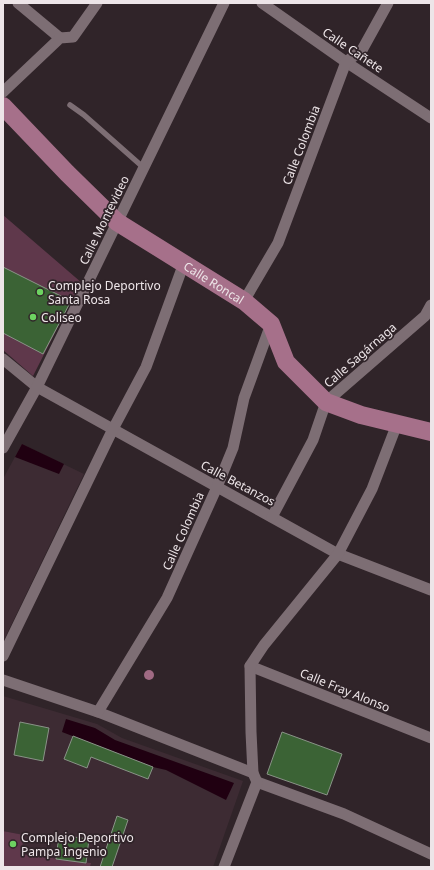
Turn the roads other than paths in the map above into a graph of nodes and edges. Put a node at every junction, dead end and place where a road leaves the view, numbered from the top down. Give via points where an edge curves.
1 (18, 3) edge
2 (97, 3) edge
3 (224, 3) edge
4 (262, 3) edge
5 (388, 3) edge
6 (60, 38) junction
7 (346, 62) junction
8 (3, 92) edge
9 (70, 105) dead end
10 (3, 106) edge
11 (431, 118) edge
12 (144, 168) junction
13 (117, 222) junction
14 (184, 263) junction
15 (244, 301) junction
16 (431, 305) edge
17 (428, 318) edge
18 (271, 324) junction
19 (3, 359) edge
20 (38, 387) junction
21 (326, 402) junction
22 (397, 424) junction
23 (113, 429) junction
24 (431, 432) edge
25 (3, 448) edge
26 (217, 487) junction
27 (272, 517) junction
28 (338, 554) junction
29 (431, 590) edge
30 (3, 656) edge
31 (250, 666) junction
32 (3, 680) edge
33 (98, 712) junction
34 (431, 738) edge
35 (255, 778) junction
36 (431, 854) edge
37 (224, 867) edge

1 - 6 street
2 - 6 street via 73,37
3 - 12 street, Calle Montevideo
4 - 7 street, Calle Cañete
5 - 7 street via 362,50
6 - 8 street
7 - 11 street, Calle Cañete
7 - 15 street, Calle Colombia via 278,243
9 - 12 lane
10 - 13 main road, Calle Roncal
12 - 13 street, Calle Montevideo
13 - 14 main road, Calle Roncal
13 - 20 street, Calle Montevideo
14 - 15 main road, Calle Roncal
14 - 23 street via 146,367
15 - 18 main road, Calle Roncal
16 - 17 street, Calle Sagárnaga
17 - 21 street, Calle Sagárnaga
18 - 21 main road, Calle Roncal via 286,362
18 - 26 street, Calle Colombia via 244,398 233,448
19 - 20 street, Calle Betanzos
20 - 23 street, Calle Betanzos
20 - 25 street, Calle Montevideo
21 - 22 main road, Calle Roncal via 362,416
21 - 27 street, Calle Sagárnaga via 313,440
22 - 24 main road, Calle Roncal
22 - 28 street via 372,490
23 - 26 street, Calle Betanzos
23 - 30 street
26 - 27 street, Calle Betanzos
26 - 33 street, Calle Colombia via 167,598
27 - 28 street, Calle Betanzos
28 - 29 street, Calle Betanzos
28 - 31 street
31 - 34 street, Calle Fray Alonso
31 - 35 street via 250,732
32 - 33 street
33 - 35 street
35 - 36 street via 344,814
35 - 37 street

